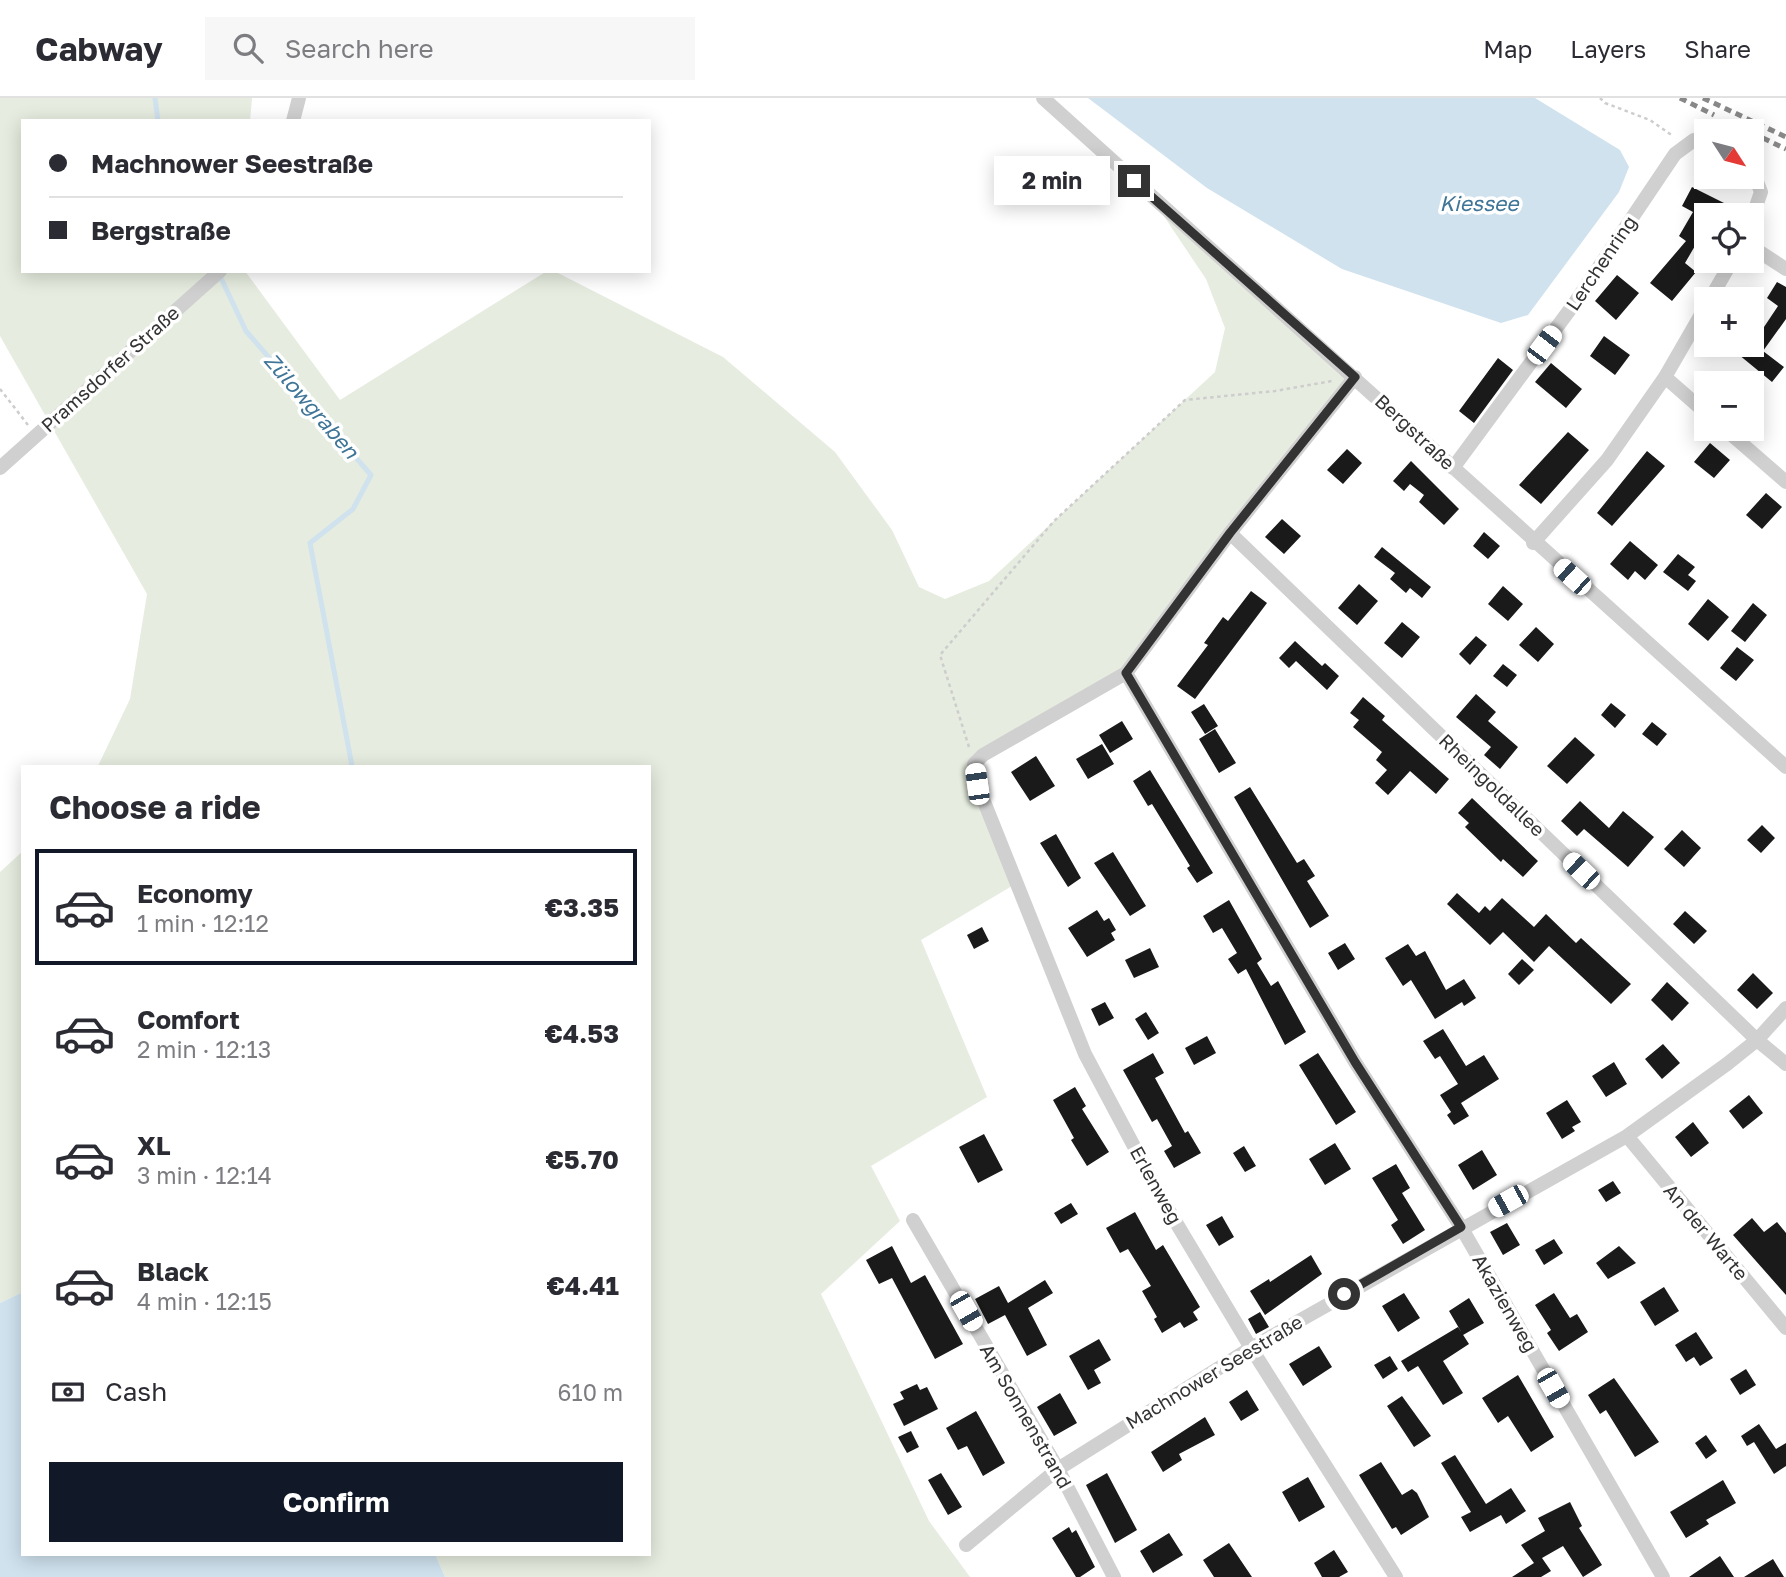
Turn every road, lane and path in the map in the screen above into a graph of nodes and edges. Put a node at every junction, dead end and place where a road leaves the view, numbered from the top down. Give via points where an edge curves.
1 (299, 98) edge
2 (1043, 98) edge
3 (1600, 98) edge
4 (294, 119) edge
5 (1694, 140) edge
6 (1685, 144) junction
7 (1764, 255) edge
8 (1786, 269) edge
9 (218, 273) edge
10 (1694, 327) edge
11 (1355, 377) junction
12 (1665, 377) junction
13 (0, 389) edge
14 (1694, 402) edge
15 (36, 435) junction
16 (1739, 441) edge
17 (0, 468) edge
18 (1453, 468) junction
19 (1786, 482) edge
20 (1230, 533) junction
21 (1533, 542) junction
22 (1126, 673) junction
23 (974, 764) junction
24 (1786, 767) edge
25 (1786, 1008) edge
26 (1757, 1040) junction
27 (1786, 1064) edge
28 (1627, 1136) junction
29 (913, 1220) dead end
30 (1461, 1227) junction
31 (1786, 1328) edge
32 (1251, 1348) junction
33 (1058, 1469) junction
34 (966, 1545) dead end
35 (1114, 1577) edge
36 (1396, 1577) edge
37 (1663, 1577) edge

1 - 4 street
2 - 11 street, Bergstraße
3 - 6 path via 1650,120
5 - 6 street
6 - 18 street, Lerchenring
7 - 8 street
9 - 15 street, Pramsdorfer Straße
10 - 12 street
11 - 18 street, Bergstraße
11 - 20 street
11 - 23 path via 1185,400 1054,521 940,655
12 - 14 street
12 - 21 street via 1607,460
13 - 15 path
15 - 17 street, Pramsdorfer Straße
16 - 19 street
18 - 21 street, Bergstraße
20 - 22 street
20 - 26 street, Rheingoldallee
21 - 24 street, Bergstraße
22 - 23 street
22 - 30 street, Akazienweg via 1355,1062
23 - 32 street, Erlenweg via 977,784 1085,1054 1162,1199
25 - 26 street, Machnower Seestraße
26 - 27 street, Rheingoldallee
26 - 28 street, Machnower Seestraße
28 - 30 street, Machnower Seestraße
28 - 31 street, An der Warte
29 - 33 street, Am Sonnenstrand
30 - 32 street, Machnower Seestraße
30 - 37 street, Akazienweg
32 - 33 street, Machnower Seestraße
32 - 36 street, Erlenweg
33 - 34 street, Machnower Seestraße
33 - 35 street, Am Sonnenstrand

